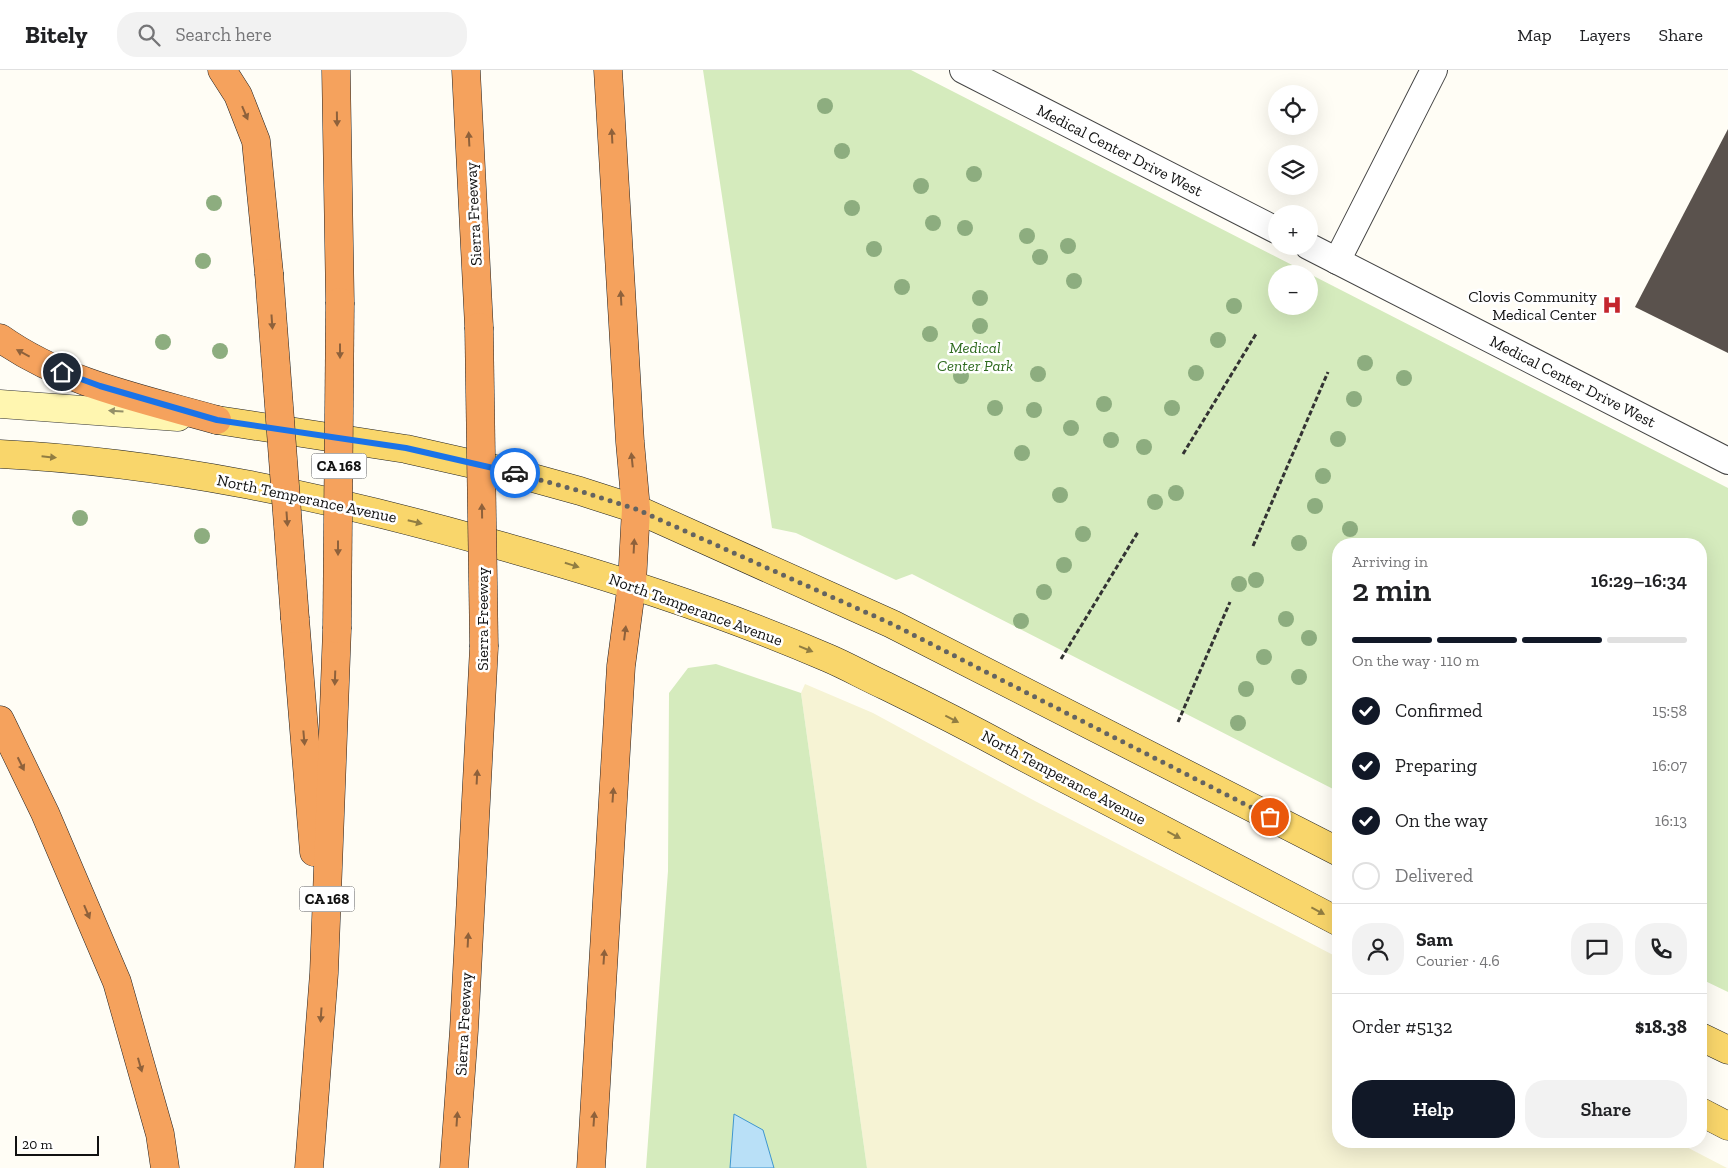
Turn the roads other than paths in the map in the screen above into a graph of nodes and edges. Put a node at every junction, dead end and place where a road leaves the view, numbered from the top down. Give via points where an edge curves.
1 (222, 70) edge
2 (336, 70) edge
3 (466, 70) edge
4 (608, 70) edge
5 (963, 70) edge
6 (1434, 70) edge
7 (1268, 226) edge
8 (1318, 251) edge
9 (1337, 261) junction
10 (0, 338) edge
11 (0, 404) edge
12 (217, 420) junction
13 (0, 454) edge
14 (1728, 461) edge
15 (636, 509) junction
16 (632, 584) junction
17 (0, 720) edge
18 (1332, 848) edge
19 (1332, 918) edge
20 (324, 973) junction
21 (1707, 1040) edge
22 (1728, 1050) edge
23 (1707, 1115) edge
24 (1728, 1126) edge
25 (164, 1168) edge
26 (309, 1168) edge
27 (454, 1168) edge
28 (591, 1168) edge

1 -> 20 highway, bridge via 238,94 256,141
2 -> 20 highway, CA 168, bridge via 340,302 337,629
27 -> 3 highway, Sierra Freeway, bridge via 484,647 479,327
15 -> 4 highway
5 - 7 street, Medical Center Drive West
6 - 9 street
8 - 9 street, Medical Center Drive West
9 - 14 street, Medical Center Drive West
12 -> 10 highway via 69,375 17,350
12 -> 11 main road
12 - 15 main road via 406,448 522,475
13 -> 16 main road, North Temperance Avenue via 188,473 304,495 422,524
16 -> 15 highway
15 - 18 main road via 892,624
16 -> 19 main road, North Temperance Avenue via 712,611 830,659 946,716
28 -> 16 highway via 621,666
17 -> 25 highway via 45,813 117,982 160,1134
20 -> 26 highway, CA 168
21 - 22 main road
23 - 24 main road

